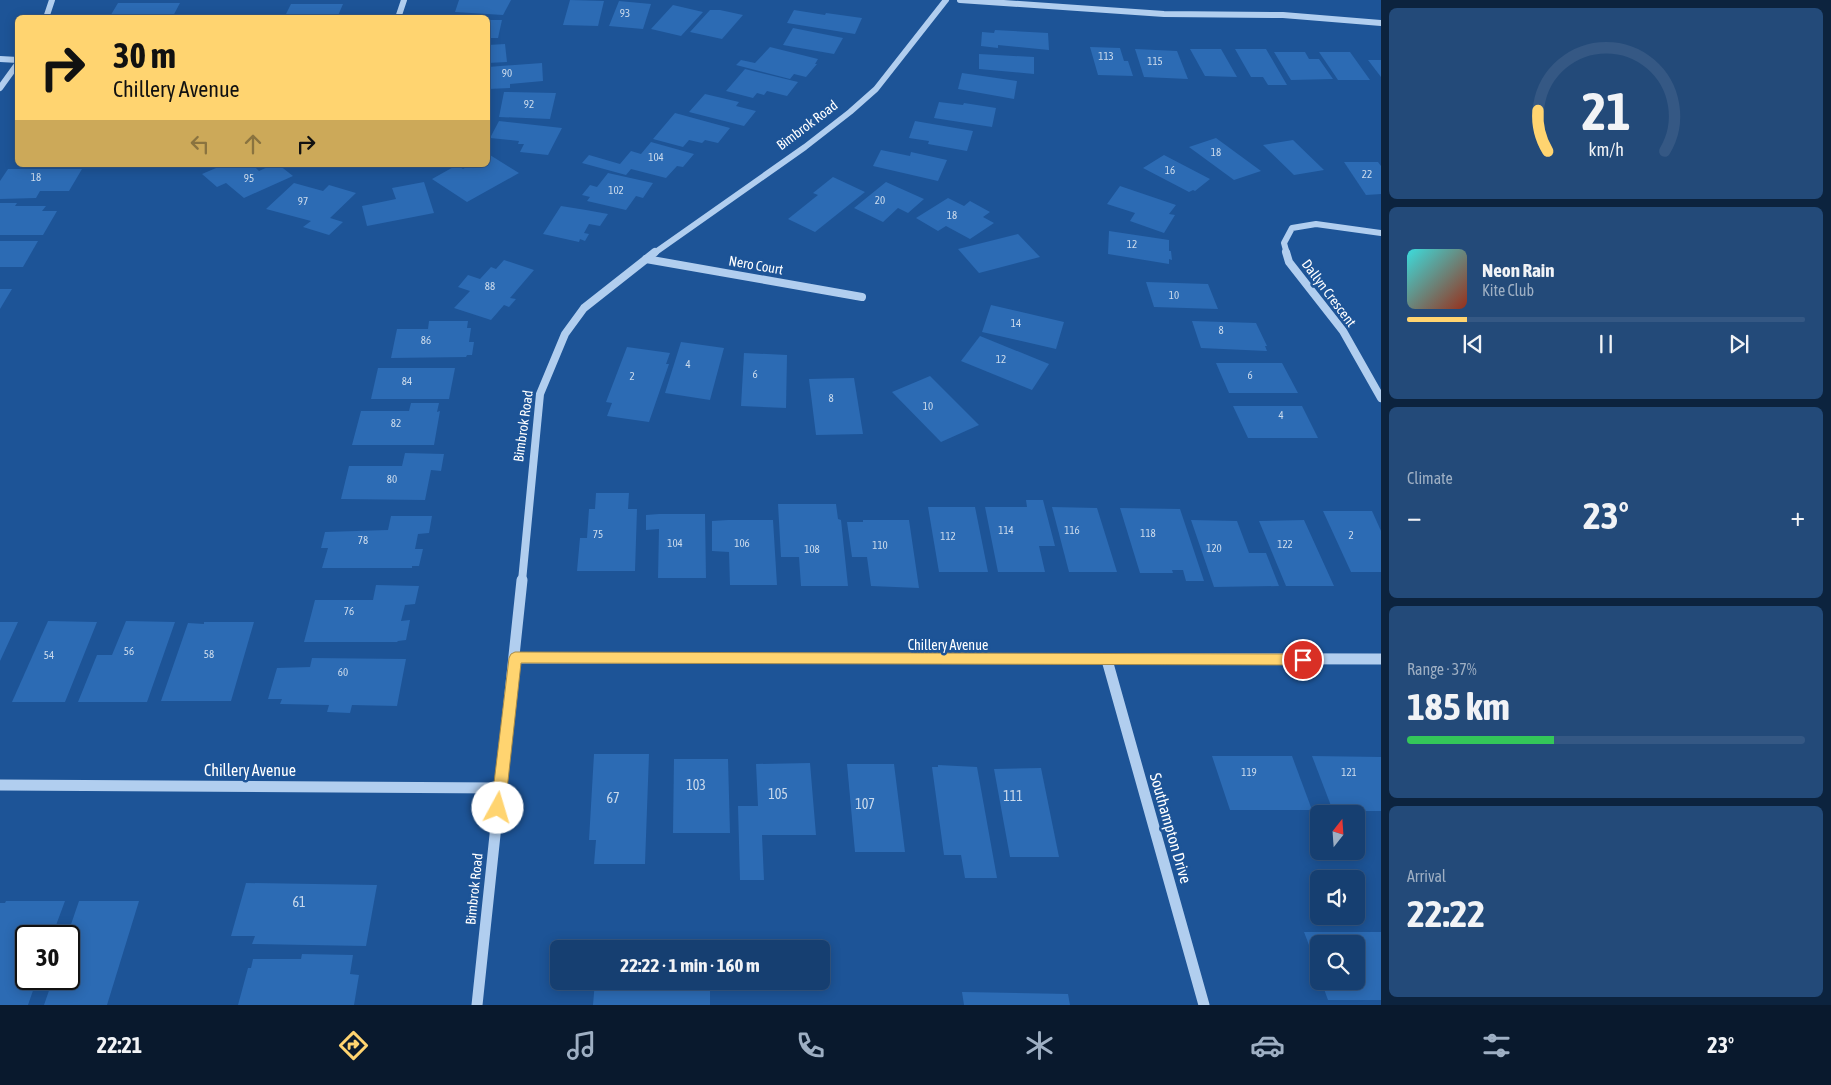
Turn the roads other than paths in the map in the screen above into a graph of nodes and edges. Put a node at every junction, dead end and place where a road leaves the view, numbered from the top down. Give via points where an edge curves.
1 (52, 0) edge
2 (404, 0) edge
3 (946, 0) edge
4 (960, 0) edge
5 (47, 15) edge
6 (399, 15) edge
7 (1381, 23) edge
8 (0, 59) edge
9 (15, 60) edge
10 (15, 67) edge
11 (0, 88) edge
12 (1381, 233) edge
13 (646, 259) junction
14 (862, 297) dead end
15 (1381, 398) edge
16 (515, 658) junction
17 (1381, 659) edge
18 (1107, 660) junction
19 (0, 785) edge
20 (500, 788) junction
21 (477, 1005) edge
22 (1204, 1005) edge

1 - 5 street
2 - 6 street
3 - 13 street, Bimbrok Road via 876,89 850,112
4 - 7 street via 1164,14 1283,15
8 - 9 street
10 - 11 street
12 - 15 street, Dallyn Crescent via 1316,224 1292,228 1284,243 1289,262 1343,331
13 - 14 street, Nero Court
13 - 16 street, Bimbrok Road via 584,308 565,334 540,394
16 - 18 street, Chillery Avenue
16 - 20 street, Bimbrok Road
17 - 18 street, Chillery Avenue
18 - 22 street, Southampton Drive
19 - 20 street, Chillery Avenue
20 - 21 street, Bimbrok Road

